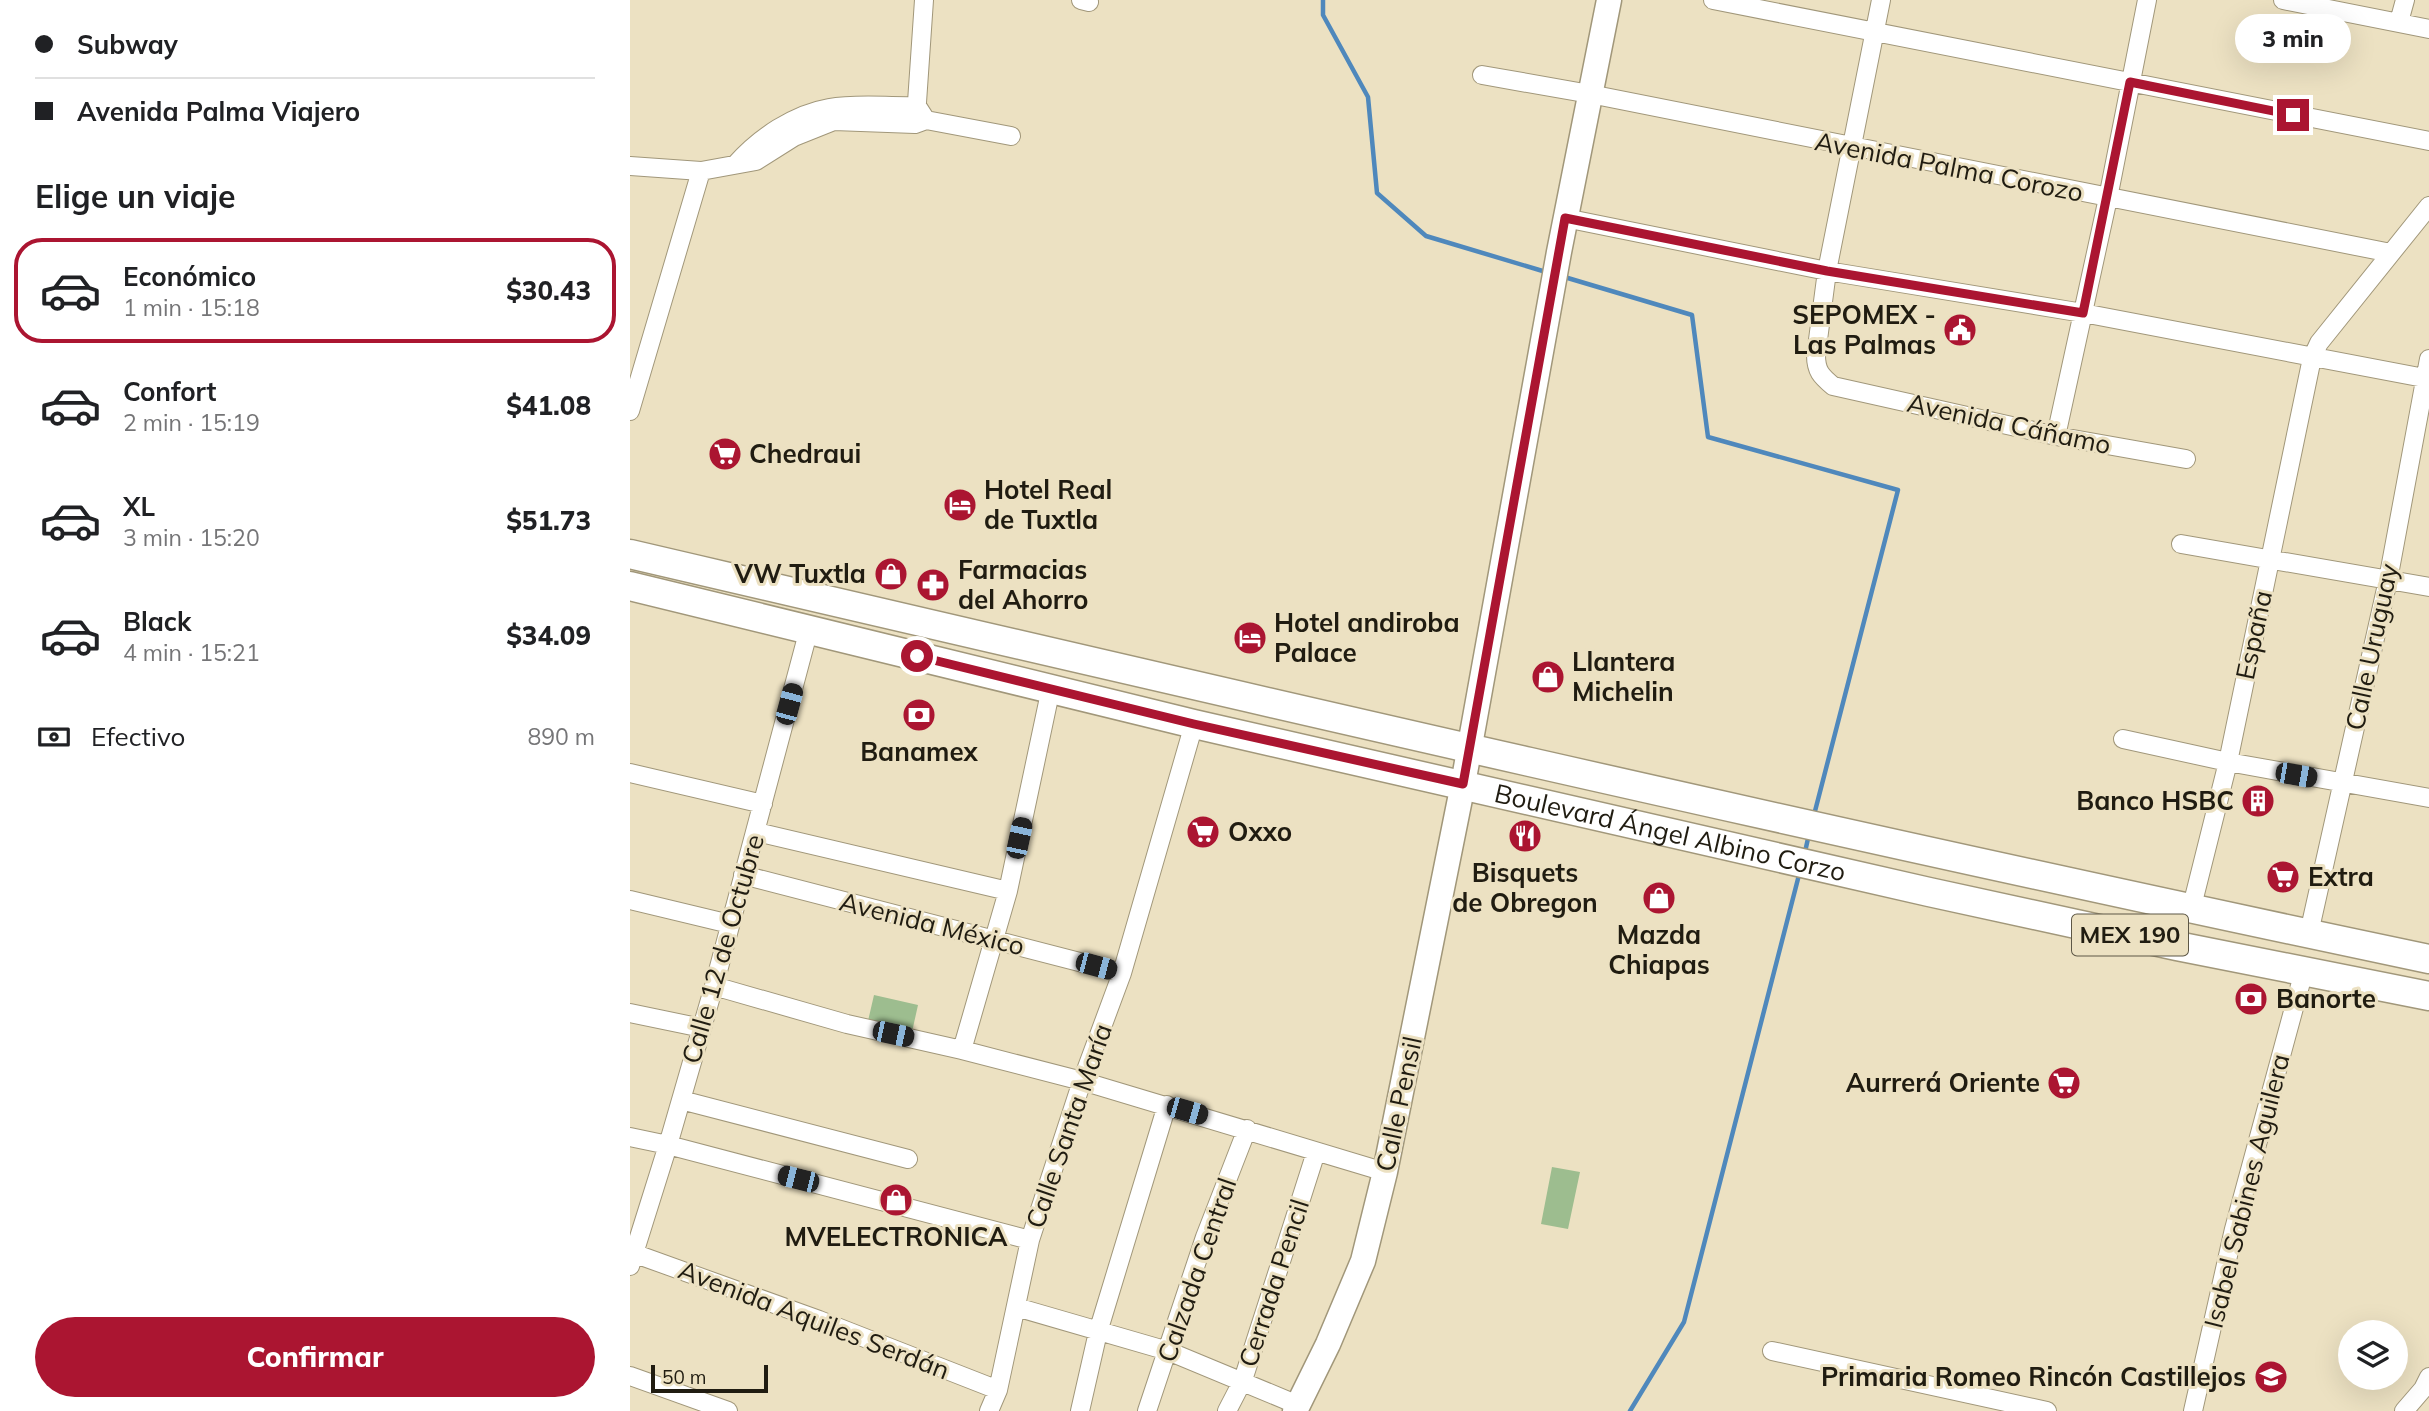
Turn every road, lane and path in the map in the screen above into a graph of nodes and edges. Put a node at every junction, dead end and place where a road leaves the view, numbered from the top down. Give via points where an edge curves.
1 (924, 0) edge
2 (1609, 0) edge
3 (1713, 0) edge
4 (1881, 0) edge
5 (2147, 0) edge
6 (2283, 0) edge
7 (2405, 0) edge
8 (2399, 22) junction
9 (2429, 29) edge
10 (1875, 32) junction
11 (1482, 75) dead end
12 (2130, 82) junction
13 (1590, 94) junction
14 (919, 117) junction
15 (1011, 136) dead end
16 (2429, 141) edge
17 (1851, 148) junction
18 (630, 166) edge
19 (701, 172) junction
20 (2108, 198) junction
21 (2429, 206) edge
22 (1565, 218) junction
23 (2391, 253) junction
24 (1827, 271) junction
25 (2083, 313) junction
26 (2312, 358) junction
27 (2429, 359) edge
28 (2427, 379) edge
29 (630, 411) edge
30 (2056, 436) junction
31 (2186, 459) dead end
32 (2181, 544) dead end
33 (637, 556) edge
34 (2270, 559) junction
35 (2388, 580) junction
36 (633, 587) edge
37 (2429, 587) edge
38 (809, 629) junction
39 (1051, 688) junction
40 (1194, 724) junction
41 (2123, 739) dead end
42 (1469, 750) junction
43 (2228, 762) junction
44 (630, 773) edge
45 (2342, 783) junction
46 (1463, 784) junction
47 (2429, 798) edge
48 (763, 804) junction
49 (757, 832) junction
50 (743, 875) junction
51 (1008, 891) junction
52 (630, 900) edge
53 (2191, 910) junction
54 (730, 924) junction
55 (2309, 933) junction
56 (996, 939) junction
57 (2417, 956) edge
58 (2304, 971) junction
59 (1122, 973) junction
60 (714, 986) junction
61 (2384, 987) junction
62 (2424, 995) edge
63 (630, 1013) edge
64 (702, 1028) junction
65 (962, 1050) junction
66 (1082, 1081) junction
67 (681, 1100) junction
68 (1167, 1105) junction
69 (1247, 1129) junction
70 (630, 1137) edge
71 (668, 1145) junction
72 (1317, 1152) junction
73 (908, 1159) dead end
74 (1385, 1172) junction
75 (1030, 1240) junction
76 (631, 1257) edge
77 (1016, 1307) junction
78 (1098, 1332) junction
79 (1772, 1350) dead end
80 (1168, 1351) junction
81 (630, 1376) edge
82 (2429, 1377) edge
83 (1242, 1380) junction
84 (994, 1403) edge
85 (1296, 1408) edge
86 (728, 1411) edge
87 (1080, 1411) edge
88 (1147, 1411) edge
89 (1227, 1411) edge
90 (2047, 1411) edge
91 (2193, 1411) edge
92 (2404, 1411) edge

1 - 14 street
2 - 13 main road, Calle Pensil
3 - 10 street
4 - 10 street
5 - 12 street
6 - 8 street
7 - 8 street
8 - 9 street
10 - 12 street
10 - 17 street
11 - 13 street, Avenida Palma Corozo
12 - 16 street
12 - 20 street
13 - 17 street, Avenida Palma Corozo
13 - 22 main road, Calle Pensil
14 - 15 street
14 - 19 street via 834,121 794,137 755,161
17 - 20 street, Avenida Palma Corozo
17 - 24 street
18 - 19 street
19 - 29 street
20 - 23 street, Avenida Palma Corozo
20 - 25 street
21 - 23 street
22 - 24 street
22 - 42 main road, Calle Pensil
23 - 26 street
24 - 25 street
24 - 30 street, Avenida Cáñamo via 1816,366 1819,375 1833,386
25 - 26 street
25 - 30 street
26 - 28 street
26 - 34 street, España
27 - 28 street, Calle Uruguay
28 - 35 street, Calle Uruguay
30 - 31 street, Avenida Cáñamo
32 - 34 street
33 - 36 main road
33 - 42 main road, Boulevard Ángel Albino Corzo / MEX 190
34 - 35 street
34 - 43 street, España
35 - 37 street
35 - 45 street, Calle Uruguay
36 - 38 main road, Boulevard Ángel Albino Corzo / MEX 190
38 - 39 main road, Boulevard Ángel Albino Corzo / MEX 190
38 - 48 street, Calle 12 de Octubre
39 - 40 main road, Boulevard Ángel Albino Corzo / MEX 190
39 - 51 street
40 - 46 main road, Boulevard Ángel Albino Corzo / MEX 190
40 - 59 street, Calle Santa María
41 - 43 street
42 - 46 main road, Calle Pensil
42 - 53 main road, Boulevard Ángel Albino Corzo / MEX 190
43 - 45 street
43 - 53 street, España
44 - 48 street
45 - 47 street
45 - 55 street, Calle Uruguay
46 - 58 main road, Boulevard Ángel Albino Corzo / MEX 190 via 1831,870
46 - 74 main road, Calle Pensil
48 - 49 street, Calle 12 de Octubre
49 - 50 street, Calle 12 de Octubre
49 - 51 street
50 - 54 street, Calle 12 de Octubre
50 - 56 street, Avenida México
51 - 56 street
52 - 54 street
53 - 55 main road, Boulevard Ángel Albino Corzo / MEX 190
54 - 60 street, Calle 12 de Octubre
55 - 57 main road, Boulevard Ángel Albino Corzo / MEX 190
56 - 59 street, Avenida México
56 - 65 street
57 - 61 main road
57 - 62 main road via 2408,973
58 - 61 main road, Boulevard Ángel Albino Corzo / MEX 190
58 - 91 street, Isabel Sabines Aguilera via 2234,1229
59 - 66 street, Calle Santa María
60 - 64 street, Calle 12 de Octubre
60 - 65 street via 847,1024
61 - 62 main road, Boulevard Ángel Albino Corzo / MEX 190
63 - 64 street
64 - 67 street, Calle 12 de Octubre
65 - 66 street
66 - 68 street
66 - 75 street, Calle Santa María
67 - 71 street, Calle 12 de Octubre
67 - 73 street
68 - 69 street
68 - 78 street
69 - 72 street
69 - 80 street, Calzada Central
70 - 71 street
71 - 75 street
71 - 76 street, Calle 12 de Octubre
72 - 74 street
72 - 83 street, Cerrada Pencil
74 - 85 main road, Calle Pensil via 1363,1261
75 - 77 street, Calle Santa María
76 - 84 street, Avenida Aquiles Serdán via 818,1320
77 - 78 street
77 - 84 street, Calle Santa María
78 - 80 street
78 - 87 street
79 - 90 street
80 - 83 street
80 - 88 street, Calzada Central
81 - 86 street
82 - 92 street
83 - 85 street
83 - 89 street, Cerrada Pencil

